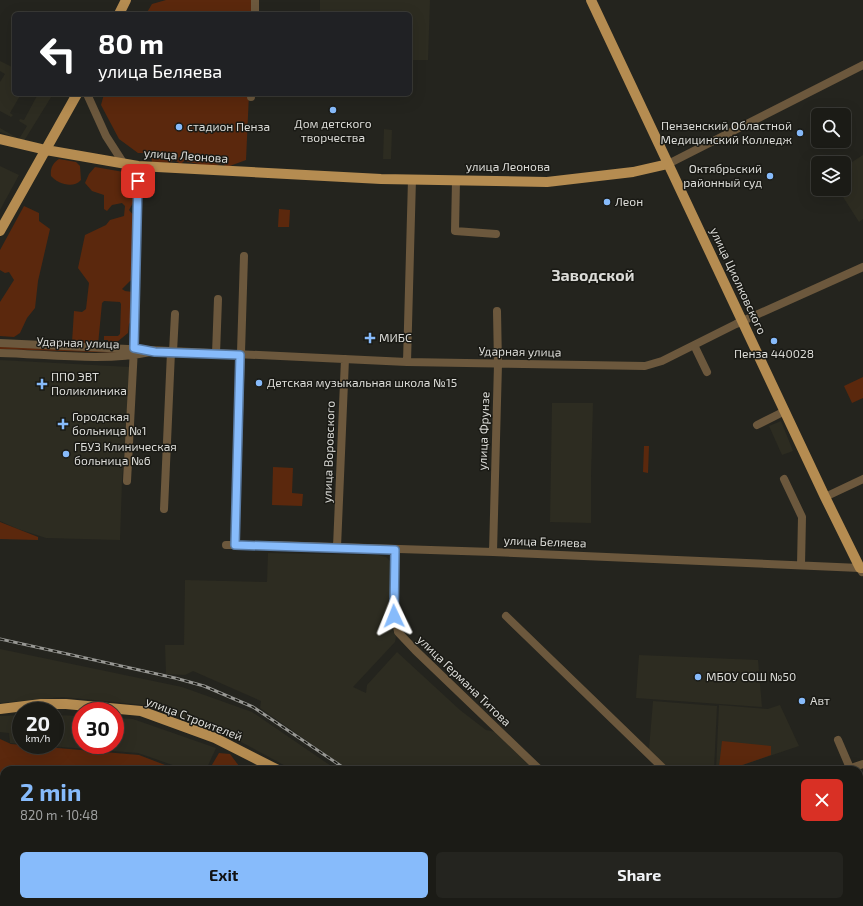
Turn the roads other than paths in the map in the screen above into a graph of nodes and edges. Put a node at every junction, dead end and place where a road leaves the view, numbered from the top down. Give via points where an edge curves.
1 (126, 0) edge
2 (255, 0) edge
3 (591, 0) edge
4 (120, 12) edge
5 (255, 12) edge
6 (863, 65) edge
7 (76, 96) edge
8 (88, 96) edge
9 (0, 139) edge
10 (46, 150) junction
11 (131, 164) junction
12 (668, 164) junction
13 (412, 179) junction
14 (456, 180) junction
15 (0, 231) edge
16 (496, 234) dead end
17 (244, 256) dead end
18 (863, 267) edge
19 (218, 299) dead end
20 (497, 311) dead end
21 (175, 314) dead end
22 (743, 322) junction
23 (0, 343) edge
24 (694, 345) junction
25 (133, 352) junction
26 (172, 352) junction
27 (0, 353) edge
28 (216, 354) junction
29 (240, 355) junction
30 (345, 359) junction
31 (407, 362) junction
32 (498, 364) junction
33 (707, 372) dead end
34 (785, 411) junction
35 (757, 425) dead end
36 (784, 479) dead end
37 (863, 479) edge
38 (127, 481) dead end
39 (825, 496) junction
40 (164, 509) dead end
41 (226, 545) dead end
42 (235, 545) junction
43 (337, 547) junction
44 (395, 550) junction
45 (492, 552) junction
46 (801, 565) junction
47 (862, 569) edge
48 (506, 616) dead end
49 (0, 709) edge
50 (838, 740) dead end
51 (270, 766) edge
52 (536, 766) edge
53 (661, 766) edge
54 (846, 766) edge

1 - 4 main road
2 - 5 street
3 - 12 main road, улица Циолковского
6 - 12 street, улица Леонова
7 - 10 main road
8 - 11 street via 106,136
9 - 10 main road, улица Леонова
10 - 11 main road, улица Леонова
10 - 15 main road
11 - 13 main road, улица Леонова via 285,175
11 - 25 street
12 - 14 main road, улица Леонова via 633,172 547,182
12 - 22 main road, улица Циолковского
13 - 14 main road, улица Леонова
13 - 31 street
14 - 16 street via 455,231
17 - 29 street
18 - 22 street, Ударная улица
19 - 28 street
20 - 32 street, улица Фрунзе
21 - 26 street
22 - 24 street, Ударная улица
22 - 34 main road, улица Циолковского
23 - 25 street, Ударная улица
24 - 32 street, Ударная улица via 662,361 645,366
24 - 33 street
25 - 26 street, Ударная улица
25 - 27 street, Ударная улица
25 - 38 street
26 - 28 street, Ударная улица
26 - 40 street
28 - 29 street, Ударная улица
29 - 30 street, Ударная улица
29 - 42 street
30 - 31 street, Ударная улица
30 - 43 street, улица Воровского
31 - 32 street, Ударная улица
32 - 45 street, улица Фрунзе
34 - 35 street
34 - 39 main road, улица Циолковского
36 - 46 street via 802,517
37 - 39 street
39 - 47 main road, улица Циолковского
41 - 42 street, улица Беляева
42 - 43 street, улица Беляева
43 - 44 street, улица Беляева
44 - 45 street, улица Беляева
44 - 52 street, улица Германа Титова via 394,616 398,632
45 - 46 street, улица Беляева
46 - 47 street, улица Беляева
48 - 53 street
49 - 51 main road, улица Строителей via 66,704 141,711 215,738
50 - 54 street

